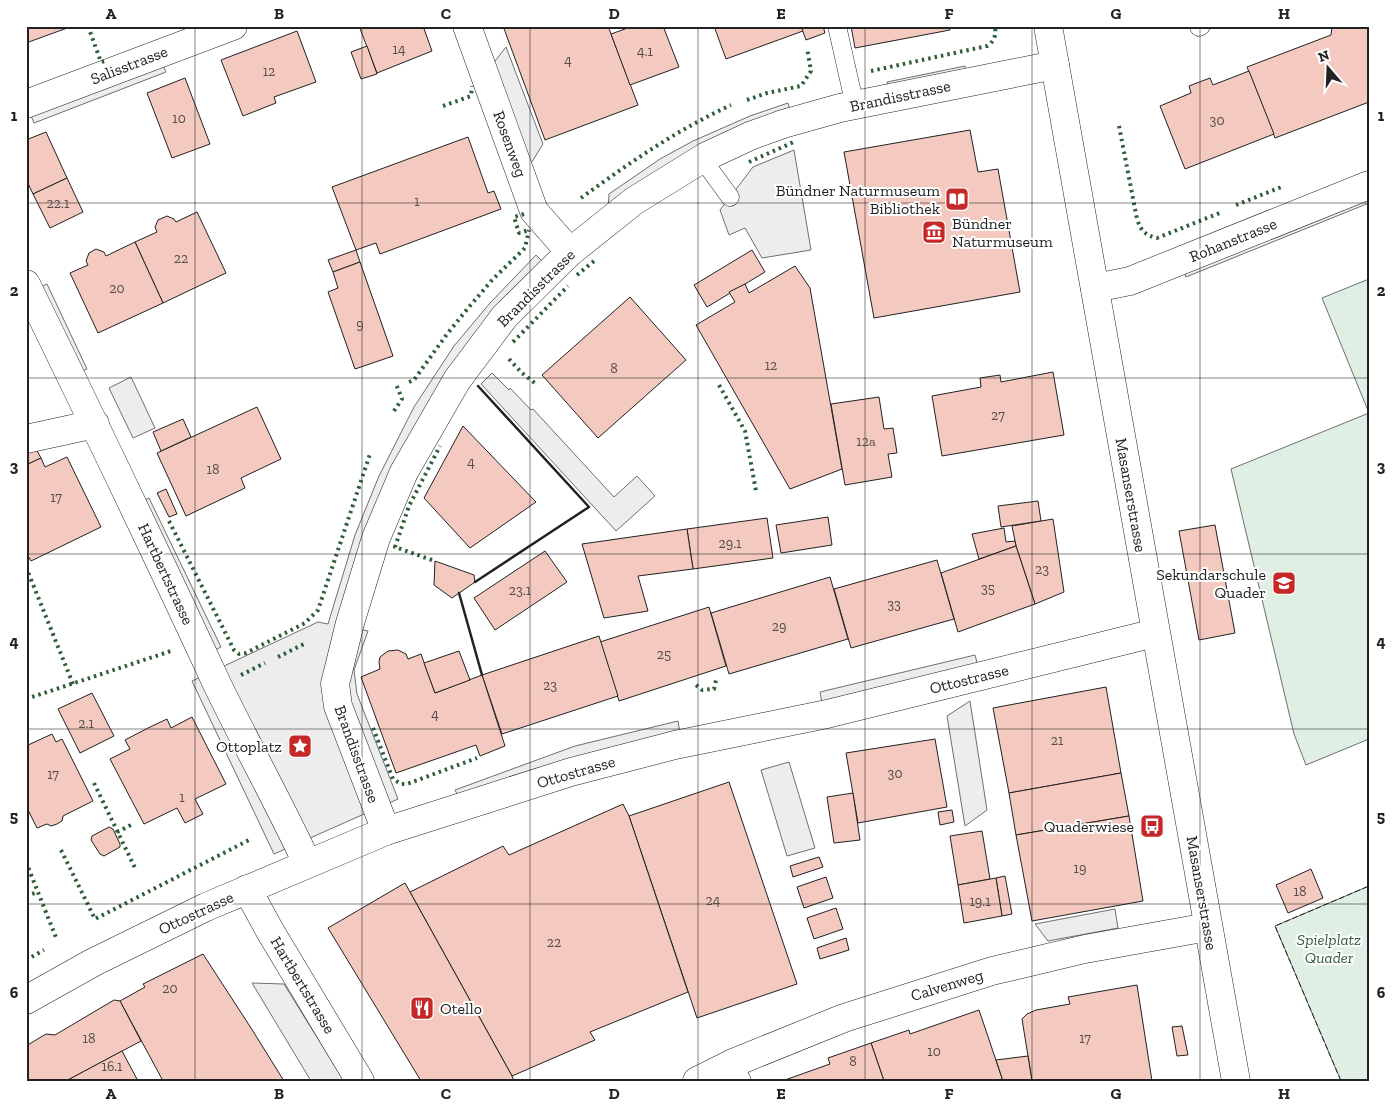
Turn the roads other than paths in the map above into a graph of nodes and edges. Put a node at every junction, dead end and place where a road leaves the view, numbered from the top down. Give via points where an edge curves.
1 (232, 26) edge
2 (468, 26) edge
3 (837, 26) edge
4 (1048, 26) edge
5 (1055, 65) junction
6 (26, 104) edge
7 (854, 106) junction
8 (705, 156) junction
9 (1369, 185) edge
10 (730, 197) dead end
11 (570, 252) junction
12 (26, 284) edge
13 (1095, 288) junction
14 (95, 424) junction
15 (26, 439) edge
16 (1155, 632) junction
17 (386, 832) junction
18 (307, 863) junction
19 (247, 889) junction
20 (1208, 927) junction
21 (26, 1000) edge
22 (737, 1072) edge
23 (360, 1081) edge
24 (697, 1081) edge
25 (1236, 1081) edge

1 - 6 street, Salisstrasse
2 - 11 street, Rosenweg via 534,211
3 - 7 lane
4 - 5 street, Masanserstrasse
5 - 7 street, Brandisstrasse
5 - 13 street, Masanserstrasse
7 - 8 street, Brandisstrasse via 783,124
8 - 10 lane via 711,171
8 - 11 street, Brandisstrasse via 634,201
9 - 13 street, Rohanstrasse via 1130,281
11 - 17 street, Brandisstrasse via 505,316 457,380 404,472 376,538 335,684 338,706
12 - 14 street, Hartbertstrasse
13 - 16 street, Masanserstrasse
14 - 15 street
14 - 18 street, Hartbertstrasse
16 - 17 street, Ottostrasse via 827,714 656,750 571,772
16 - 20 street, Masanserstrasse
17 - 18 street, Ottostrasse
18 - 19 street, Ottostrasse
19 - 21 street, Ottostrasse via 94,962
19 - 23 street, Hartbertstrasse
20 - 22 street, Calvenweg via 1085,949 992,971 844,1018
20 - 25 street, Masanserstrasse
22 - 24 street, Calvenweg

